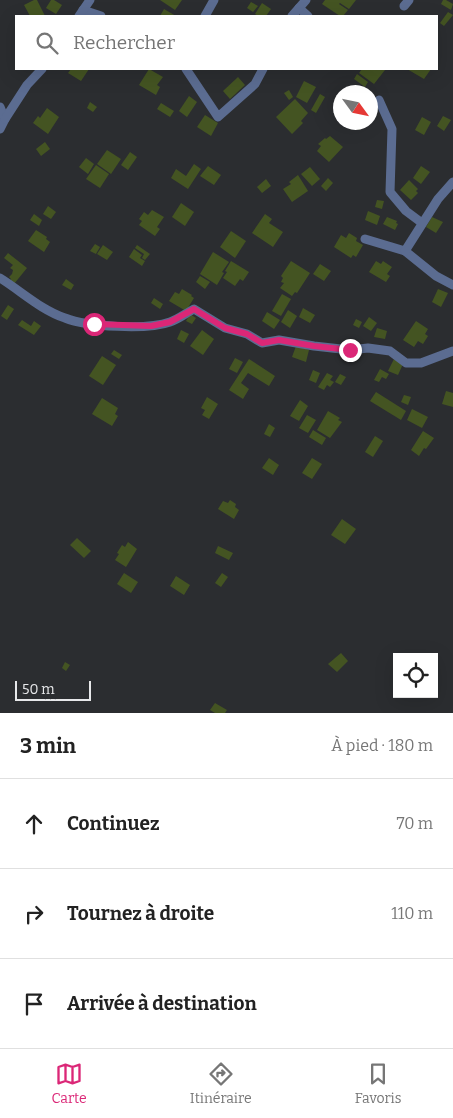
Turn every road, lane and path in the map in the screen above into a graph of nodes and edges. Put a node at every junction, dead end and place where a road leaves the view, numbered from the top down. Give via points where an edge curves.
1 (90, 0) edge
2 (214, 0) edge
3 (306, 0) edge
4 (299, 8) junction
5 (81, 13) edge
6 (94, 15) edge
7 (206, 15) edge
8 (293, 15) edge
9 (307, 15) edge
10 (41, 70) edge
11 (187, 70) edge
12 (262, 70) edge
13 (380, 100) dead end
14 (0, 107) edge
15 (5, 120) junction
16 (0, 129) edge
17 (453, 182) edge
18 (422, 223) junction
19 (365, 239) dead end
20 (404, 251) junction
21 (0, 278) edge
22 (453, 285) edge
23 (453, 351) edge

1 - 5 street
2 - 7 street
3 - 4 street
4 - 8 street
4 - 9 street
5 - 6 street
10 - 15 street via 27,85
11 - 12 street via 218,117 255,84
13 - 18 street via 392,129 390,192 406,211
14 - 15 street
15 - 16 street
17 - 18 street
18 - 20 street
19 - 20 street
20 - 22 street
21 - 23 street via 51,312 66,319 94,324 151,326 170,322 194,309 225,328 247,334 262,343 279,340 350,350 390,351 406,363 421,363

